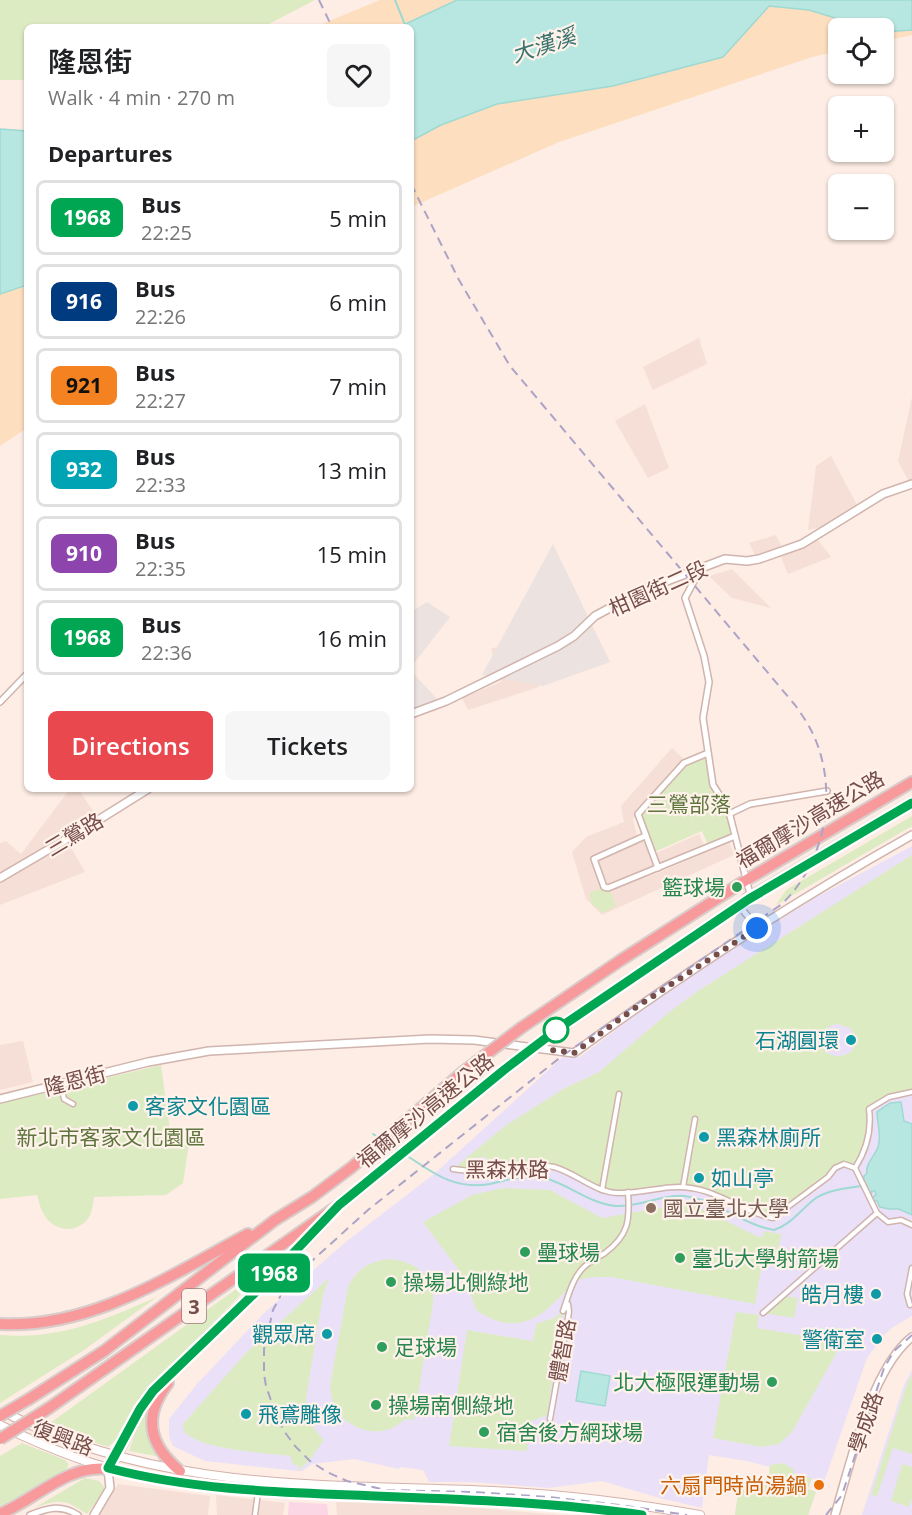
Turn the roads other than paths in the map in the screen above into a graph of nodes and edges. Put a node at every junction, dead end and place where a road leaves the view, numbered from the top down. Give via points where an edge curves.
1 (912, 484) edge
2 (701, 568) junction
3 (24, 677) edge
4 (0, 702) edge
5 (414, 713) edge
6 (708, 753) junction
7 (912, 782) edge
8 (827, 791) dead end
9 (143, 792) edge
10 (912, 803) edge
11 (729, 814) junction
12 (912, 835) edge
13 (645, 836) junction
14 (735, 836) junction
15 (658, 868) junction
16 (0, 878) edge
17 (746, 880) junction
18 (740, 905) junction
19 (757, 928) junction
20 (61, 1084) junction
21 (912, 1092) edge
22 (619, 1094) dead end
23 (0, 1099) edge
24 (73, 1104) dead end
25 (694, 1119) dead end
26 (855, 1168) junction
27 (453, 1169) dead end
28 (683, 1187) junction
29 (602, 1190) junction
30 (628, 1192) junction
31 (339, 1205) junction
32 (877, 1213) junction
33 (275, 1220) junction
34 (912, 1224) edge
35 (912, 1268) edge
36 (910, 1305) dead end
37 (763, 1313) dead end
38 (0, 1324) edge
39 (912, 1337) edge
40 (190, 1358) junction
41 (0, 1410) edge
42 (0, 1416) edge
43 (550, 1419) dead end
44 (0, 1425) edge
45 (0, 1440) edge
46 (116, 1456) junction
47 (108, 1468) junction
48 (180, 1471) junction
49 (258, 1491) junction
50 (0, 1514) edge
51 (30, 1515) edge
52 (78, 1515) edge
53 (94, 1515) edge
54 (255, 1515) edge
55 (642, 1515) edge
56 (700, 1515) edge
57 (835, 1515) edge

1 - 2 street, 柑園街二段 via 884,494 802,544 759,559 725,559
2 - 5 street, 柑園街二段 via 643,590 595,616 558,646
2 - 6 street via 685,598 709,682 703,718
3 - 4 street
6 - 11 street via 713,785
6 - 13 street via 684,764 638,814
7 - 17 highway, 福爾摩沙高速公路 / 3
8 - 11 street via 750,804
9 - 16 street, 三鶯路
10 - 18 highway, 福爾摩沙高速公路 / 3
11 - 14 street
12 - 19 street, 隆恩街
13 - 15 street
13 - 15 street via 594,859 604,887
14 - 15 street
14 - 17 street
17 - 18 street via 750,894 737,902
17 - 33 highway, 福爾摩沙高速公路 / 3, bridge via 521,1028 352,1167
18 - 19 street
18 - 31 highway, 福爾摩沙高速公路 / 3, bridge via 559,1028
19 - 20 street, 隆恩街 via 574,1053 474,1040 430,1039 209,1051
20 - 23 street, 隆恩街
20 - 24 street via 64,1099
21 - 26 street via 889,1097 869,1109 872,1126 864,1154
22 - 29 street
25 - 28 street
26 - 28 street, 黑森林路 via 844,1164 835,1168 773,1218 708,1192
26 - 32 street
27 - 29 street, 黑森林路 via 554,1167
28 - 30 street, 黑森林路
29 - 30 street, 黑森林路
30 - 43 street, 體智路 via 629,1214 623,1234 579,1273 563,1311 568,1304
31 - 40 highway
31 - 45 highway, 福爾摩沙高速公路 / 3, bridge
32 - 34 street via 888,1221
32 - 37 street
33 - 38 highway via 116,1303 59,1319
33 - 42 highway, 福爾摩沙高速公路 / 3, bridge via 104,1351
35 - 36 street via 907,1294
39 - 57 street, 學成路 via 896,1352 876,1389
40 - 46 highway via 149,1396
40 - 48 highway via 160,1395 152,1429 163,1455
41 - 46 main road, 復興路 via 64,1439
44 - 47 main road, 復興路 via 48,1448
46 - 47 highway
46 - 48 main road, 復興路
47 - 49 main road, 復興路 via 165,1481
47 - 50 highway via 78,1471
47 - 53 street via 110,1488
48 - 56 main road, 復興路 via 291,1484 566,1495
49 - 54 street
49 - 55 main road, 復興路 via 555,1504
51 - 52 street via 60,1507

